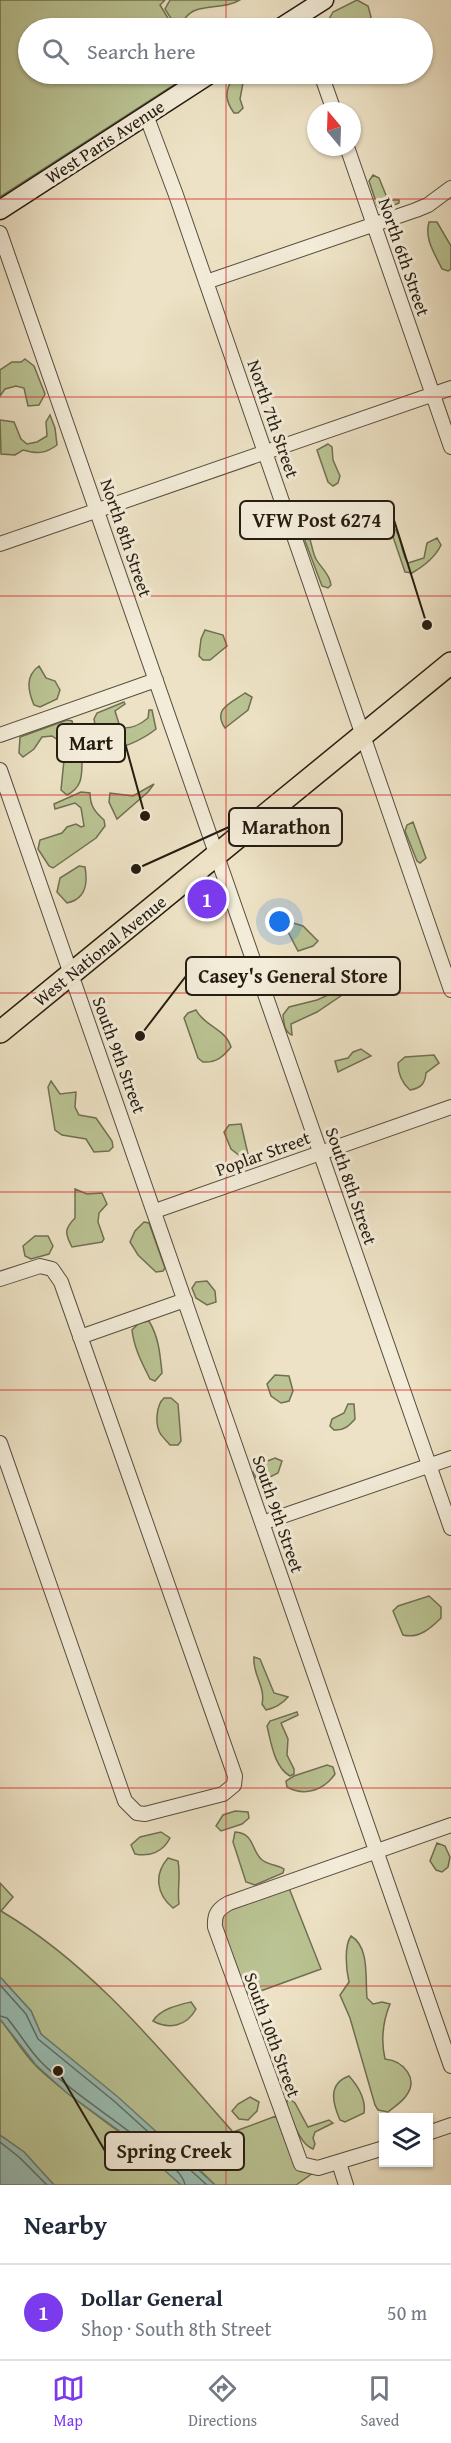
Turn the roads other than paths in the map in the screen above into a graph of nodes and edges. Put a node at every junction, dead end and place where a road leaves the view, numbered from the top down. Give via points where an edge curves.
1 (324, 0) edge
2 (306, 18) edge
3 (194, 84) edge
4 (325, 84) edge
5 (331, 102) edge
6 (146, 115) junction
7 (350, 156) edge
8 (451, 188) edge
9 (0, 210) edge
10 (374, 225) junction
11 (0, 233) edge
12 (206, 282) junction
13 (451, 388) edge
14 (433, 394) junction
15 (451, 447) edge
16 (265, 452) junction
17 (97, 510) junction
18 (0, 544) edge
19 (451, 663) edge
20 (156, 680) junction
21 (0, 735) edge
22 (363, 736) junction
23 (0, 770) edge
24 (217, 855) junction
25 (71, 974) junction
26 (451, 990) edge
27 (0, 1032) edge
28 (451, 1107) edge
29 (321, 1152) junction
30 (155, 1211) junction
31 (0, 1279) edge
32 (184, 1300) junction
33 (80, 1337) junction
34 (0, 1443) edge
35 (451, 1458) edge
36 (429, 1466) junction
37 (262, 1523) junction
38 (451, 1528) edge
39 (451, 1826) edge
40 (376, 1852) junction
41 (451, 2066) edge
42 (451, 2125) edge
43 (433, 2132) edge
44 (379, 2150) edge
45 (339, 2163) junction
46 (346, 2185) edge

1 - 2 main road
3 - 6 main road, West Paris Avenue
4 - 5 street
6 - 9 main road, West Paris Avenue
6 - 12 street, North 7th Street
7 - 10 street, North 6th Street
8 - 10 street via 428,205
10 - 12 street
10 - 14 street, North 6th Street
11 - 17 street, North 8th Street
12 - 16 street, North 7th Street
13 - 14 street
14 - 15 street, North 6th Street
14 - 16 street
16 - 17 street
16 - 22 street, North 7th Street
17 - 18 street
17 - 20 street, North 8th Street
19 - 22 main road, West National Avenue
20 - 21 street
20 - 24 street, North 8th Street
22 - 24 main road, West National Avenue
22 - 26 street, North 7th Street
23 - 25 street, South 9th Street
24 - 25 main road, West National Avenue
24 - 29 street, South 8th Street
25 - 27 main road, West National Avenue
25 - 30 street, South 9th Street
28 - 29 street, Poplar Street
29 - 30 street, Poplar Street
29 - 36 street, South 8th Street
30 - 32 street, South 9th Street
31 - 33 street via 40,1266 52,1269 61,1282
32 - 33 street
32 - 37 street, South 9th Street
33 - 34 street via 235,1776 234,1785 223,1794 145,1814 137,1813 125,1801
35 - 36 street
36 - 37 street
36 - 38 street, South 8th Street
37 - 40 street, South 9th Street
39 - 40 street
40 - 41 street, South 9th Street
40 - 45 street, South 10th Street via 229,1903 216,1913 215,1927 295,2152 305,2167
42 - 43 street
44 - 45 street
45 - 46 street

